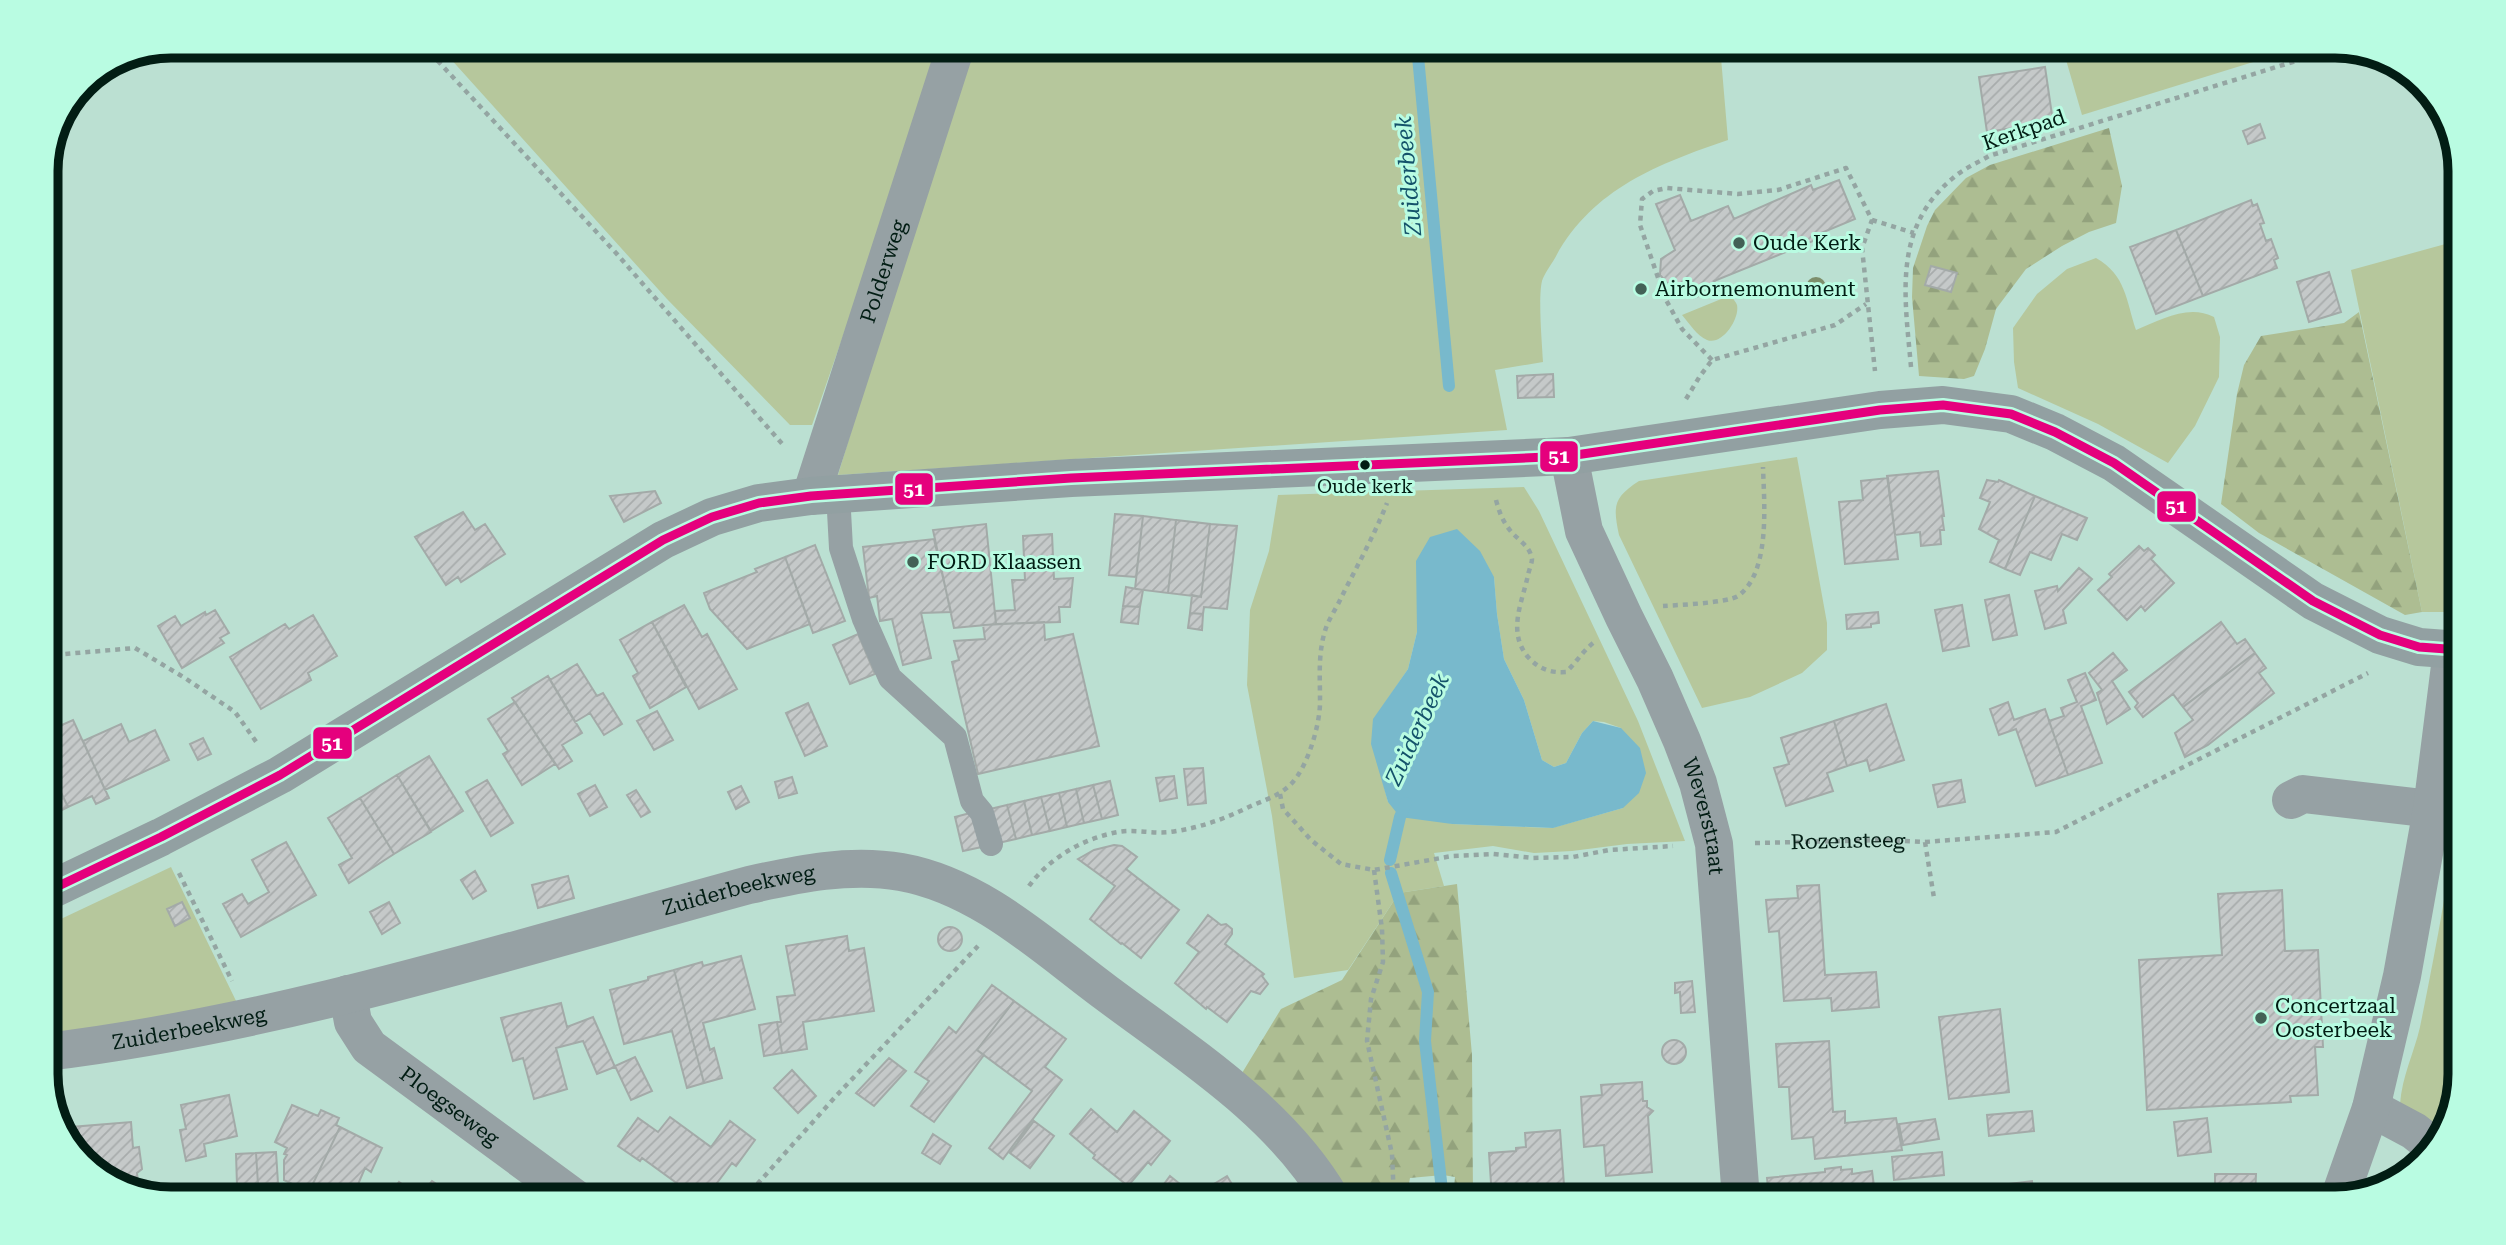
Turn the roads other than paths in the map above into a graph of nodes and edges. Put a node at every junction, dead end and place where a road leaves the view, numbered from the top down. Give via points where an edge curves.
1 (952, 58) edge
2 (1570, 456) junction
3 (824, 494) junction
4 (2444, 649) edge
5 (2291, 800) dead end
6 (2432, 809) junction
7 (991, 844) dead end
8 (58, 886) edge
9 (348, 994) junction
10 (58, 1050) edge
11 (2371, 1108) junction
12 (2426, 1141) edge
13 (2343, 1186) edge
14 (560, 1187) edge
15 (1322, 1187) edge
16 (1740, 1187) edge

1 - 3 street, Polderweg
2 - 3 street
2 - 4 street via 1897,408 1943,405 2011,414 2114,463 2313,601 2380,635
2 - 16 street, Weverstraat via 1584,531 1682,741 1714,844
3 - 7 lane via 869,631 890,678 955,737 972,801 982,813
3 - 8 street via 759,503 712,517 663,540 279,775
4 - 6 street
5 - 6 street via 2303,794
6 - 11 street via 2402,976
9 - 10 street, Zuiderbeekweg via 142,1039
9 - 14 street, Ploegseweg via 353,1022 369,1047
9 - 15 street, Zuiderbeekweg via 748,885 806,873 900,872 946,884 1005,918 1223,1080 1293,1146
11 - 12 street
11 - 13 street

